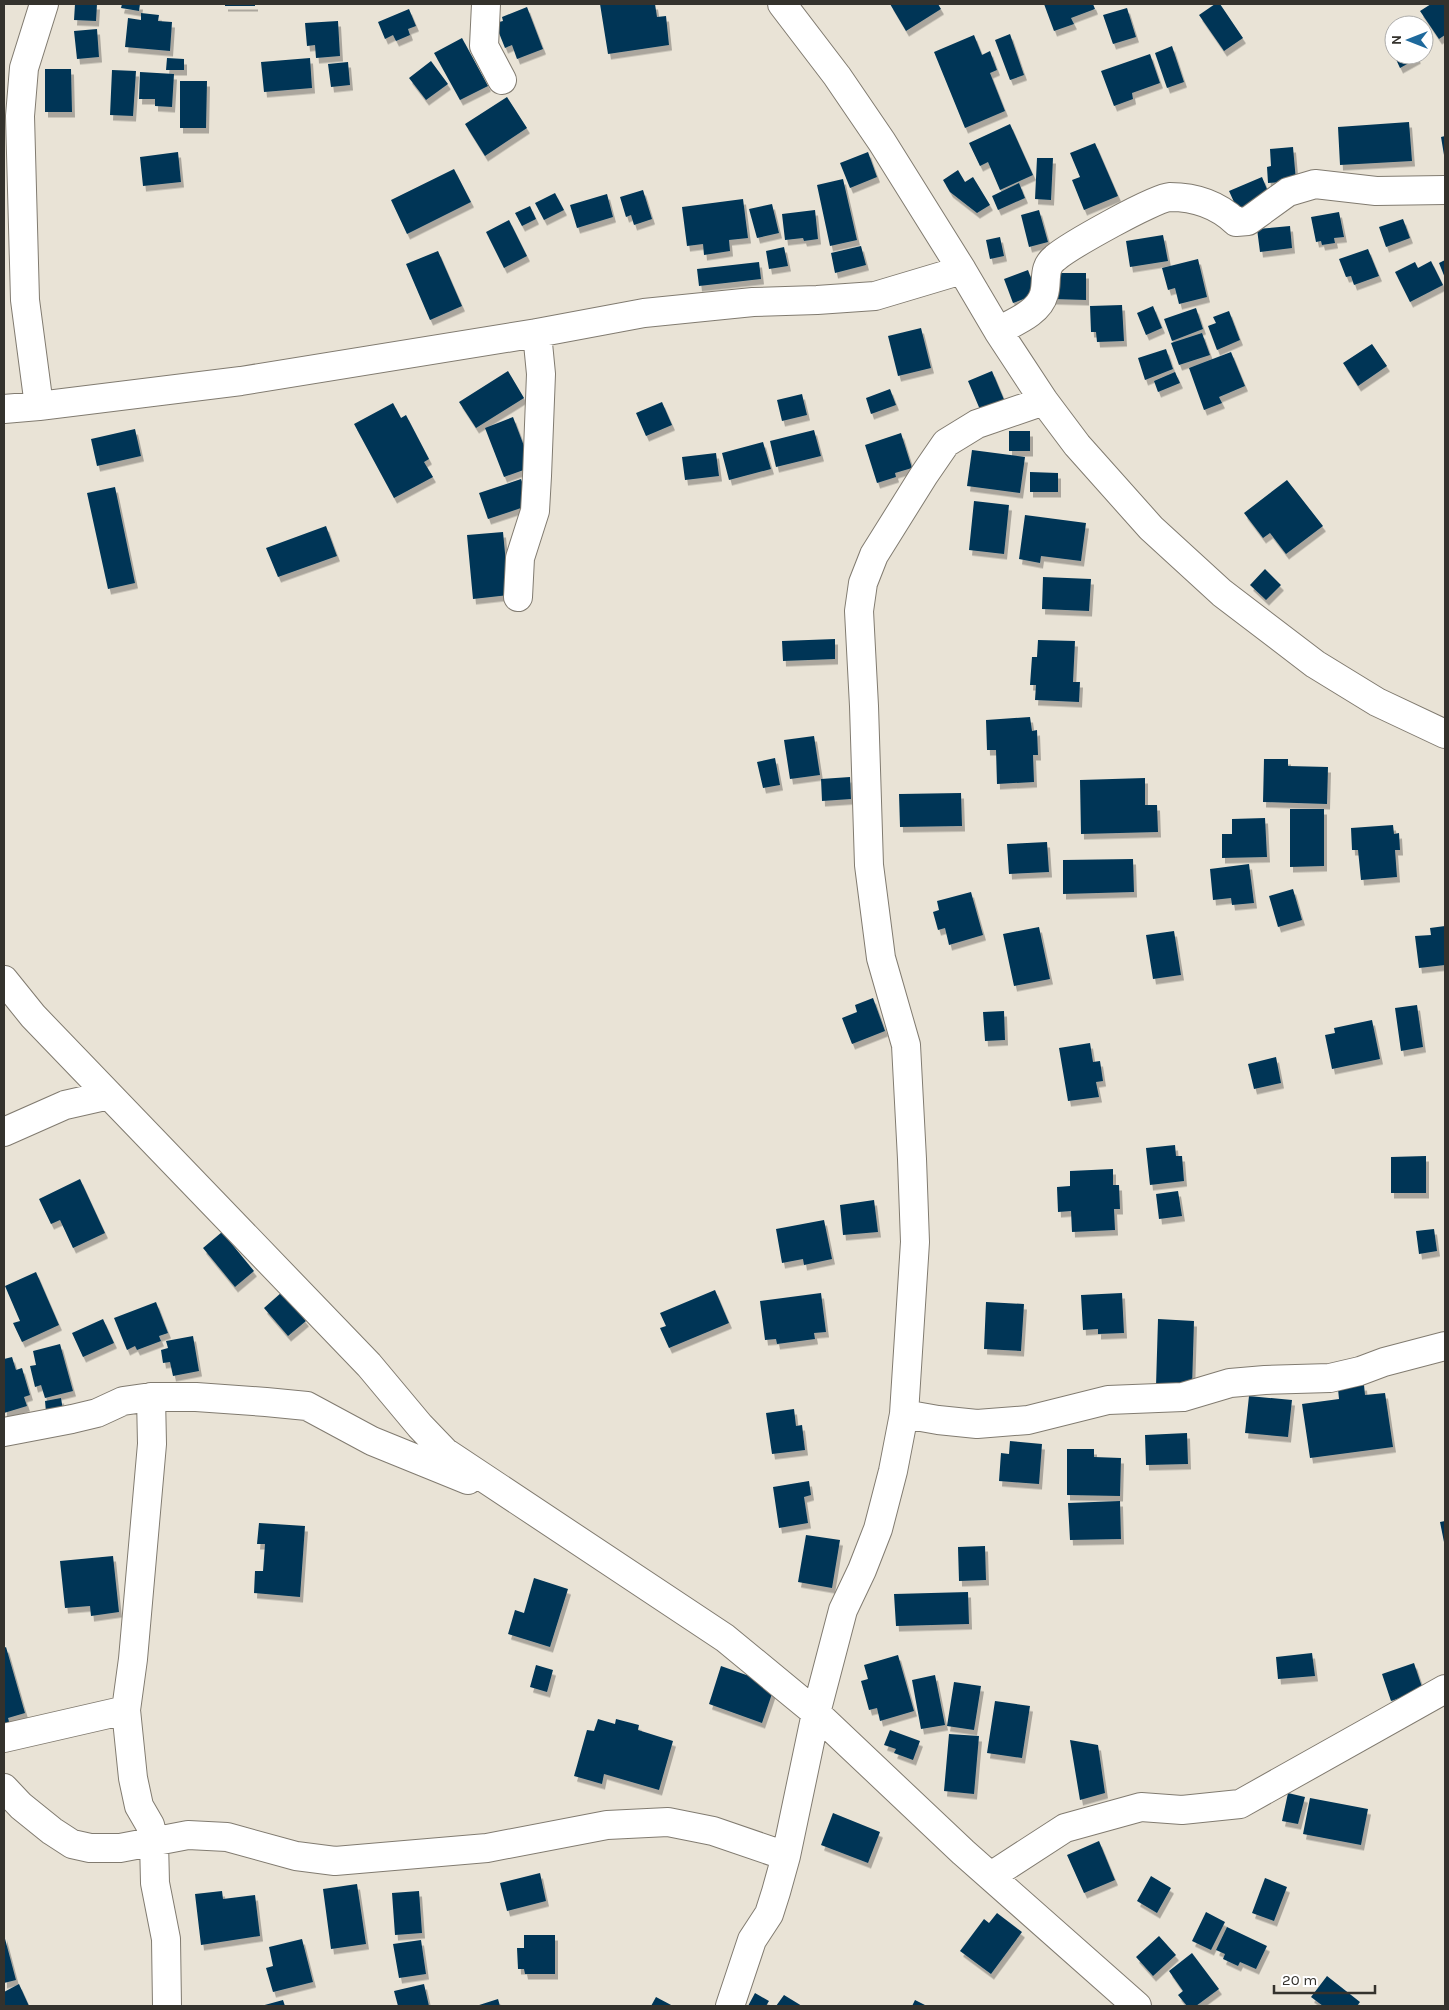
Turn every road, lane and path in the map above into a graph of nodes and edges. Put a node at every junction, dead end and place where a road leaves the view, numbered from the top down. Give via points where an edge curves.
1 (44, 4) edge
2 (486, 4) edge
3 (782, 4) edge
4 (502, 80) dead end
5 (1445, 190) edge
6 (962, 270) junction
7 (998, 331) junction
8 (537, 333) junction
9 (1044, 401) junction
10 (39, 406) junction
11 (4, 409) edge
12 (518, 597) dead end
13 (1445, 734) edge
14 (4, 980) edge
15 (109, 1096) junction
16 (4, 1132) edge
17 (1445, 1346) edge
18 (151, 1397) junction
19 (904, 1414) junction
20 (4, 1432) edge
21 (508, 1495) junction
22 (1445, 1689) edge
23 (126, 1710) junction
24 (816, 1713) junction
25 (4, 1738) edge
26 (4, 1788) edge
27 (154, 1841) junction
28 (786, 1856) junction
29 (991, 1876) junction
30 (167, 2006) edge
31 (730, 2006) edge
32 (1137, 2006) edge

1 - 10 street via 24,68 20,116 25,300
2 - 4 street via 484,46
3 - 6 street via 882,142
5 - 7 street via 1376,191 1315,184 1288,192 1248,221 1236,222 1224,210 1201,201 1168,197 1124,216 1053,259 1045,274 1044,294 1035,310
6 - 7 street
6 - 8 street via 875,296 753,302 644,313
7 - 9 street
8 - 10 street via 241,381
8 - 12 street via 541,374 537,476 534,511 520,558
9 - 13 street via 1077,445 1151,528 1222,593 1315,664 1377,702
9 - 19 street via 977,424 946,443 874,555 863,584 859,611 869,865 881,958 906,1045 914,1242
10 - 11 street
14 - 15 street via 33,1016
15 - 16 street via 65,1105
15 - 21 street via 369,1365 445,1452
17 - 19 street via 1330,1378 1230,1383 1183,1397 1108,1400 1028,1420 977,1424
18 - 20 street via 123,1402 72,1420
18 - 21 street via 196,1396 307,1406 421,1463
18 - 23 street via 152,1444
19 - 24 street via 878,1529 843,1610
21 - 24 street via 694,1616
22 - 29 street via 1240,1804 1182,1810 1141,1807 1065,1828
23 - 25 street
23 - 27 street via 139,1806 150,1825
24 - 28 street
24 - 29 street
26 - 27 street via 52,1832 72,1844 120,1848
27 - 28 street via 188,1835 227,1838 296,1856 335,1861 487,1848 607,1825 668,1822 713,1832
27 - 30 street via 155,1883 166,1939
28 - 31 street via 769,1914 752,1940
29 - 32 street

